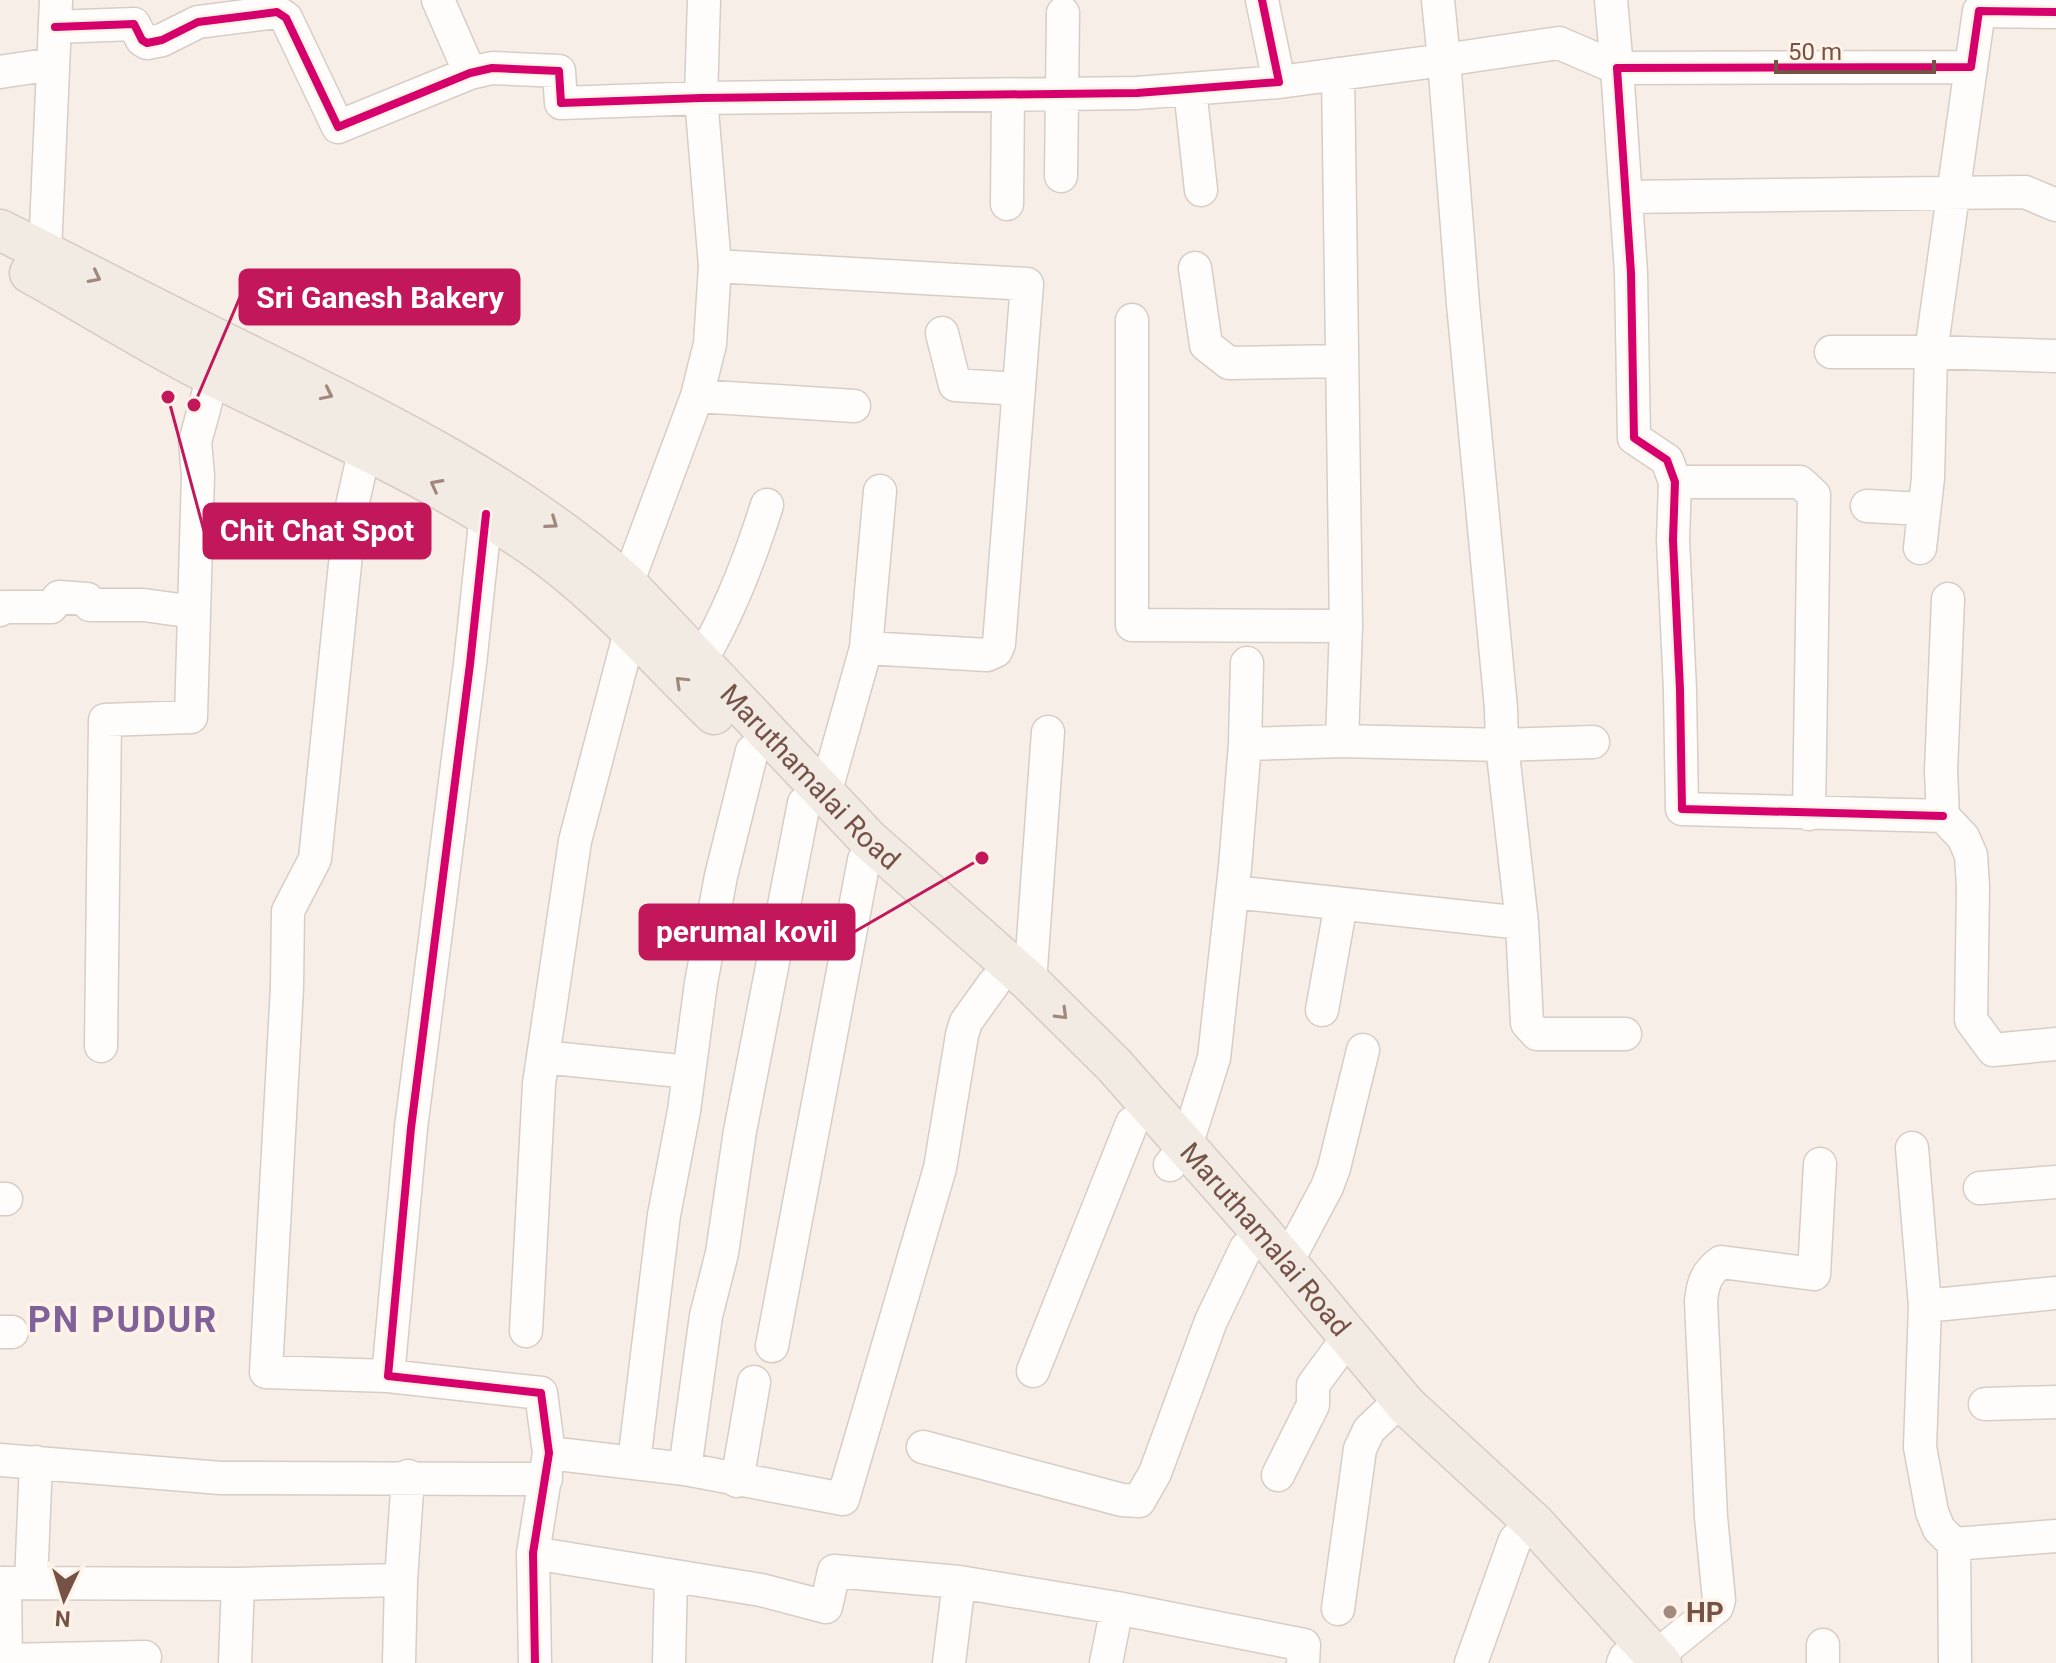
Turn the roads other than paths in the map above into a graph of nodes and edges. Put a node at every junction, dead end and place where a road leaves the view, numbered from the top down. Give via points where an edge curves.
1 (438, 0) edge
2 (704, 0) edge
3 (1262, 0) edge
4 (1438, 0) edge
5 (1611, 0) edge
6 (2056, 12) edge
7 (55, 13) edge
8 (1063, 13) dead end
9 (1444, 60) junction
10 (53, 64) junction
11 (1971, 67) junction
12 (1617, 68) junction
13 (0, 72) edge
14 (470, 73) junction
15 (1338, 74) junction
16 (1279, 82) junction
17 (1190, 89) junction
18 (1062, 94) junction
19 (1008, 95) junction
20 (701, 98) junction
21 (1061, 176) dead end
22 (1201, 190) dead end
23 (1952, 192) junction
24 (1626, 197) junction
25 (1007, 204) dead end
26 (2056, 205) edge
27 (0, 230) edge
28 (0, 258) edge
29 (40, 264) junction
30 (715, 266) junction
31 (1195, 268) dead end
32 (1132, 320) dead end
33 (942, 333) dead end
34 (1831, 352) dead end
35 (1931, 352) junction
36 (2056, 356) edge
37 (1342, 361) junction
38 (213, 376) junction
39 (1019, 389) junction
40 (697, 396) junction
41 (854, 406) dead end
42 (365, 448) junction
43 (1675, 482) junction
44 (880, 491) dead end
45 (767, 505) dead end
46 (1867, 506) dead end
47 (1923, 509) junction
48 (486, 514) junction
49 (1920, 548) dead end
50 (1948, 599) dead end
51 (621, 608) junction
52 (0, 610) edge
53 (194, 612) junction
54 (1346, 626) junction
55 (866, 648) junction
56 (700, 662) junction
57 (1247, 663) dead end
58 (1048, 732) dead end
59 (1342, 741) junction
60 (1593, 742) dead end
61 (1245, 744) junction
62 (1502, 745) junction
63 (752, 751) junction
64 (815, 798) junction
65 (1809, 814) junction
66 (1943, 816) junction
67 (864, 860) junction
68 (1233, 892) junction
69 (1341, 904) junction
70 (1522, 923) junction
71 (1012, 983) junction
72 (1322, 1010) dead end
73 (1625, 1034) dead end
74 (2056, 1044) edge
75 (101, 1046) dead end
76 (1363, 1050) dead end
77 (543, 1057) junction
78 (689, 1072) junction
79 (1132, 1123) junction
80 (1912, 1148) dead end
81 (1178, 1155) junction
82 (1820, 1164) dead end
83 (2056, 1182) edge
84 (1980, 1188) dead end
85 (1246, 1248) junction
86 (1287, 1262) junction
87 (2056, 1293) edge
88 (1925, 1306) junction
89 (526, 1331) dead end
90 (772, 1346) dead end
91 (1338, 1351) junction
92 (1033, 1371) dead end
93 (388, 1376) junction
94 (754, 1382) dead end
95 (2056, 1402) edge
96 (1985, 1404) dead end
97 (1389, 1411) junction
98 (923, 1447) dead end
99 (0, 1460) edge
100 (36, 1462) junction
101 (634, 1462) junction
102 (547, 1466) junction
103 (685, 1469) junction
104 (1278, 1475) dead end
105 (408, 1476) junction
106 (737, 1481) junction
107 (1524, 1531) junction
108 (2056, 1536) edge
109 (1954, 1544) junction
110 (533, 1553) junction
111 (671, 1577) junction
112 (401, 1580) junction
113 (959, 1582) junction
114 (12, 1583) edge
115 (238, 1584) junction
116 (1117, 1608) junction
117 (1338, 1609) dead end
118 (145, 1657) dead end
119 (6, 1661) edge
120 (1640, 1661) edge
121 (235, 1663) edge
122 (399, 1663) edge
123 (535, 1663) edge
124 (669, 1663) edge
125 (949, 1663) edge
126 (1106, 1663) edge
127 (1303, 1663) edge
128 (1471, 1663) edge
129 (1955, 1663) edge

1 - 14 street
2 - 20 street
3 - 16 street
4 - 9 street
5 - 12 street
6 - 11 street via 1979,11
7 - 10 street
7 - 14 street via 134,24 147,43 198,22 277,12 286,18 338,127
8 - 18 street
9 - 12 street via 1559,43
9 - 15 street
9 - 62 street
10 - 13 street
10 - 29 street
11 - 12 street
11 - 23 street
12 - 24 street
14 - 20 street via 492,68 559,71 561,103
15 - 16 street
15 - 37 street
16 - 17 street
17 - 18 street
17 - 22 street
18 - 19 street
18 - 21 street
19 - 20 street
19 - 25 street
20 - 30 street
23 - 24 street
23 - 26 street via 2025,192
23 - 35 street
24 - 43 street via 1634,438 1667,460
27 - 29 main road, Maruthamalai Road
28 - 29 main road, Maruthamalai Road
29 - 38 main road, Maruthamalai Road
29 -> 51 main road, Maruthamalai Road via 379,419 471,470 553,523
30 - 39 street via 1027,284
30 - 40 street via 710,344
31 - 37 street via 1206,345 1229,363
32 - 54 street via 1132,625
33 - 39 street via 955,385
34 - 35 street
35 - 36 street
35 - 47 street
37 - 54 street
38 - 42 main road, Maruthamalai Road
38 - 53 street via 195,442
39 - 55 street via 996,651 987,655
40 - 41 street
40 - 51 street
48 -> 42 main road, Maruthamalai Road
42 - 93 street via 350,515 315,859 288,911 266,1372
43 - 65 street via 1682,809
43 - 65 street via 1800,482 1814,495
44 - 55 street
45 - 56 street via 747,568
46 - 47 street
47 - 49 street
48 - 51 main road, Maruthamalai Road
48 - 93 street via 411,1128
50 - 66 street
51 - 56 main road, Maruthamalai Road
63 -> 51 main road, Maruthamalai Road
51 - 77 street via 575,841
52 - 53 street via 51,607 59,597 87,599 90,605
53 - 75 street via 191,717 105,720
54 - 59 street
55 - 64 street
56 - 64 main road, Maruthamalai Road
57 - 61 street
58 - 71 street via 1038,897
59 - 61 street
59 - 62 street
60 - 62 street
61 - 68 street
62 - 70 street
63 - 64 main road, Maruthamalai Road
63 - 78 street via 721,876
64 - 67 main road, Maruthamalai Road
64 - 71 main road, Maruthamalai Road via 868,839
64 - 103 street via 740,1131
65 - 66 street
66 - 74 street via 1971,855 1971,1020 1993,1050
67 - 71 main road, Maruthamalai Road
67 - 90 street
68 - 69 street
68 - 81 street via 1214,1058
69 - 70 street
69 - 72 street
70 - 73 street via 1527,1023 1537,1034
71 - 79 main road, Maruthamalai Road
71 -> 81 main road, Maruthamalai Road via 1114,1065
71 - 106 street via 966,1022 940,1168 843,1499
76 - 86 street via 1334,1168
77 - 78 street
77 - 89 street
78 - 101 street via 664,1215
79 - 81 main road, Maruthamalai Road
79 - 92 street
80 - 88 street
81 - 85 main road, Maruthamalai Road
81 - 86 main road, Maruthamalai Road
82 - 120 street via 1814,1274 1721,1262 1704,1283 1701,1316 1719,1600 1670,1645
83 - 84 street
85 - 91 main road, Maruthamalai Road
85 - 98 street via 1139,1501
86 - 107 main road, Maruthamalai Road via 1406,1405
87 - 88 street
88 - 109 street via 1920,1447 1932,1512
91 - 97 main road, Maruthamalai Road
91 - 104 street via 1313,1385 1313,1405
93 - 102 street via 541,1380
94 - 106 street
95 - 96 street
97 - 107 main road, Maruthamalai Road
97 - 117 street via 1369,1430 1360,1449
99 - 100 street
100 - 105 street via 221,1478
100 - 114 street
101 - 102 street
101 - 103 street
102 - 105 street
102 - 110 street
103 - 106 street
105 - 112 street
107 - 120 main road, Maruthamalai Road
107 - 128 street
108 - 109 street
109 - 129 street
110 - 111 street
110 - 123 street
111 - 113 street via 761,1590 826,1607 834,1571
111 - 124 street
112 - 115 street
112 - 122 street
113 - 116 street
113 - 125 street
114 - 115 street
114 - 119 street
115 - 121 street
116 - 126 street
116 - 127 street via 1304,1645
118 - 119 street

